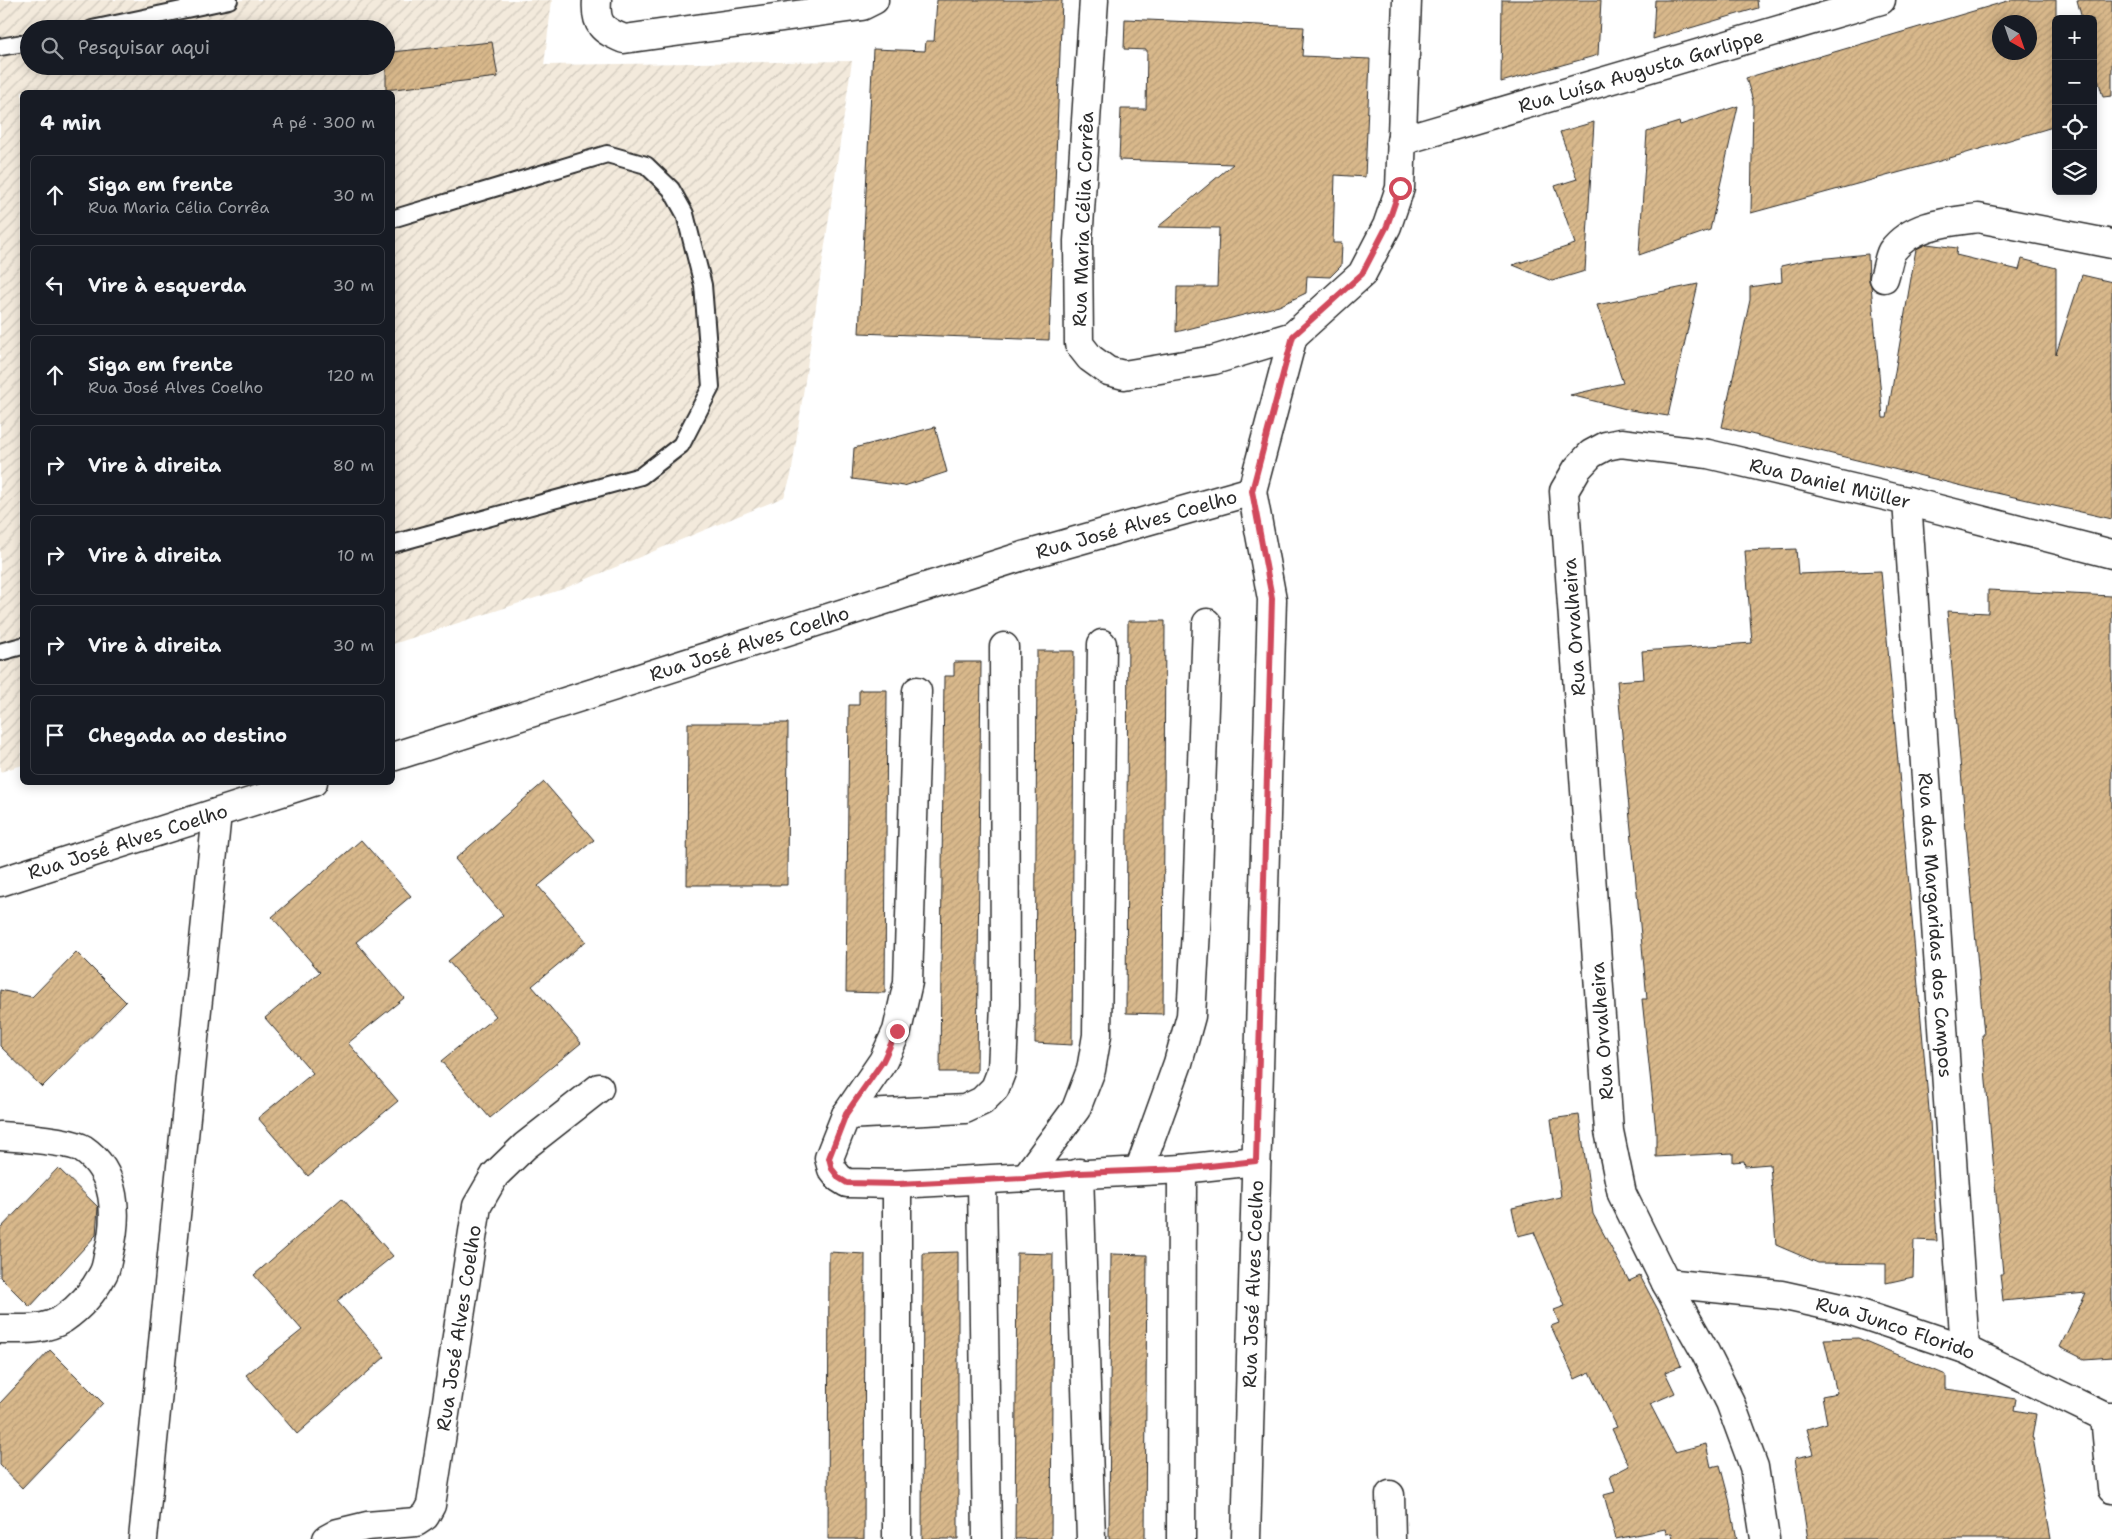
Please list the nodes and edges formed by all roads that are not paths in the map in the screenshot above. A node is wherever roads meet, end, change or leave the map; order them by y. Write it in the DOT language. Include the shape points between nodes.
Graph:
graph roads {
  1 [pos="229,0"];
  2 [pos="596,0"];
  3 [pos="874,0"];
  4 [pos="1094,0"];
  5 [pos="1407,0"];
  6 [pos="1880,0"];
  7 [pos="135,20"];
  8 [pos="20,44"];
  9 [pos="0,47"];
  10 [pos="1401,141"];
  11 [pos="395,218"];
  12 [pos="2112,244"];
  13 [pos="1884,278"];
  14 [pos="1293,336"];
  15 [pos="1252,491"];
  16 [pos="1564,491"];
  17 [pos="1907,501"];
  18 [pos="395,543"];
  19 [pos="2112,554"];
  20 [pos="1207,623"];
  21 [pos="1102,644"];
  22 [pos="20,647"];
  23 [pos="1004,647"];
  24 [pos="0,652"];
  25 [pos="917,691"];
  26 [pos="395,756"];
  27 [pos="304,785"];
  28 [pos="217,813"];
  29 [pos="0,882"];
  30 [pos="599,1088"];
  31 [pos="846,1114"];
  32 [pos="0,1136"];
  33 [pos="1256,1161"];
  34 [pos="1182,1169"];
  35 [pos="1139,1171"];
  36 [pos="1079,1173"];
  37 [pos="1025,1178"];
  38 [pos="982,1180"];
  39 [pos="898,1184"];
  40 [pos="1666,1283"];
  41 [pos="0,1329"];
  42 [pos="1965,1349"];
  43 [pos="2108,1417"];
  44 [pos="2112,1489"];
  45 [pos="1390,1495"];
  46 [pos="143,1539"];
  47 [pos="327,1539"];
  48 [pos="897,1539"];
  49 [pos="987,1539"];
  50 [pos="1091,1539"];
  51 [pos="1180,1539"];
  52 [pos="1246,1539"];
  53 [pos="1391,1539"];
  54 [pos="1765,1539"];
  1 -- 7 [label="lane"];
  2 -- 3 [label="street" via="596,16 606,32 624,39 862,6"];
  4 -- 14 [label="street, Rua Maria Célia Corrêa" via="1078,241 1079,344 1090,358 1108,371 1124,375 1214,360"];
  5 -- 10 [label="street, Rua Maria Célia Corrêa"];
  6 -- 10 [label="street, Rua Luísa Augusta Garlippe"];
  8 -- 9 [label="lane"];
  10 -- 14 [label="street, Rua Maria Célia Corrêa" via="1400,188 1387,226 1362,274"];
  11 -- 18 [label="lane" via="607,154 646,165 671,188 685,214 703,285 711,387 681,445 641,476"];
  12 -- 13 [label="street" via="1978,218 1957,220 1928,226 1912,234 1891,252"];
  14 -- 15 [label="street"];
  15 -- 26 [label="street, Rua José Alves Coelho" via="1023,556"];
  15 -- 33 [label="street, Rua José Alves Coelho" via="1272,598"];
  16 -- 17 [label="street, Rua Daniel Müller" via="1591,454 1621,443 1708,454"];
  16 -- 40 [label="street, Rua Orvalheira" via="1609,1131 1622,1194"];
  17 -- 19 [label="street, Rua Daniel Müller"];
  17 -- 42 [label="street, Rua das Margaridas dos Campos"];
  20 -- 35 [label="street" via="1191,1016 1167,1096"];
  21 -- 37 [label="street" via="1097,1035 1091,1070 1076,1109"];
  22 -- 24 [label="lane"];
  23 -- 31 [label="street" via="1005,1004 1002,1070 995,1088 982,1102 965,1109"];
  25 -- 31 [label="street" via="908,982 897,1031 883,1061"];
  27 -- 28 [label="street, Rua José Alves Coelho"];
  28 -- 29 [label="street, Rua José Alves Coelho"];
  28 -- 46 [label="street"];
  30 -- 47 [label="street, Rua José Alves Coelho" via="525,1146 495,1175 477,1206 432,1504 425,1516 416,1522 366,1526"];
  31 -- 39 [label="street" via="829,1158 832,1169 847,1183"];
  32 -- 41 [label="street" via="80,1147 99,1162 112,1191 115,1218 104,1273 84,1301 62,1319 41,1328"];
  33 -- 34 [label="street"];
  33 -- 52 [label="street, Rua José Alves Coelho"];
  34 -- 35 [label="street"];
  34 -- 51 [label="street"];
  35 -- 36 [label="street"];
  36 -- 37 [label="street"];
  36 -- 50 [label="street"];
  37 -- 38 [label="street"];
  38 -- 39 [label="street"];
  38 -- 49 [label="street"];
  39 -- 48 [label="street"];
  40 -- 42 [label="street, Rua Junco Florido" via="1781,1295 1849,1310"];
  40 -- 54 [label="street, Rua Orvalheira" via="1730,1402 1754,1467"];
  42 -- 43 [label="street, Rua Junco Florido"];
  43 -- 44 [label="street"];
  45 -- 53 [label="street"];
}
